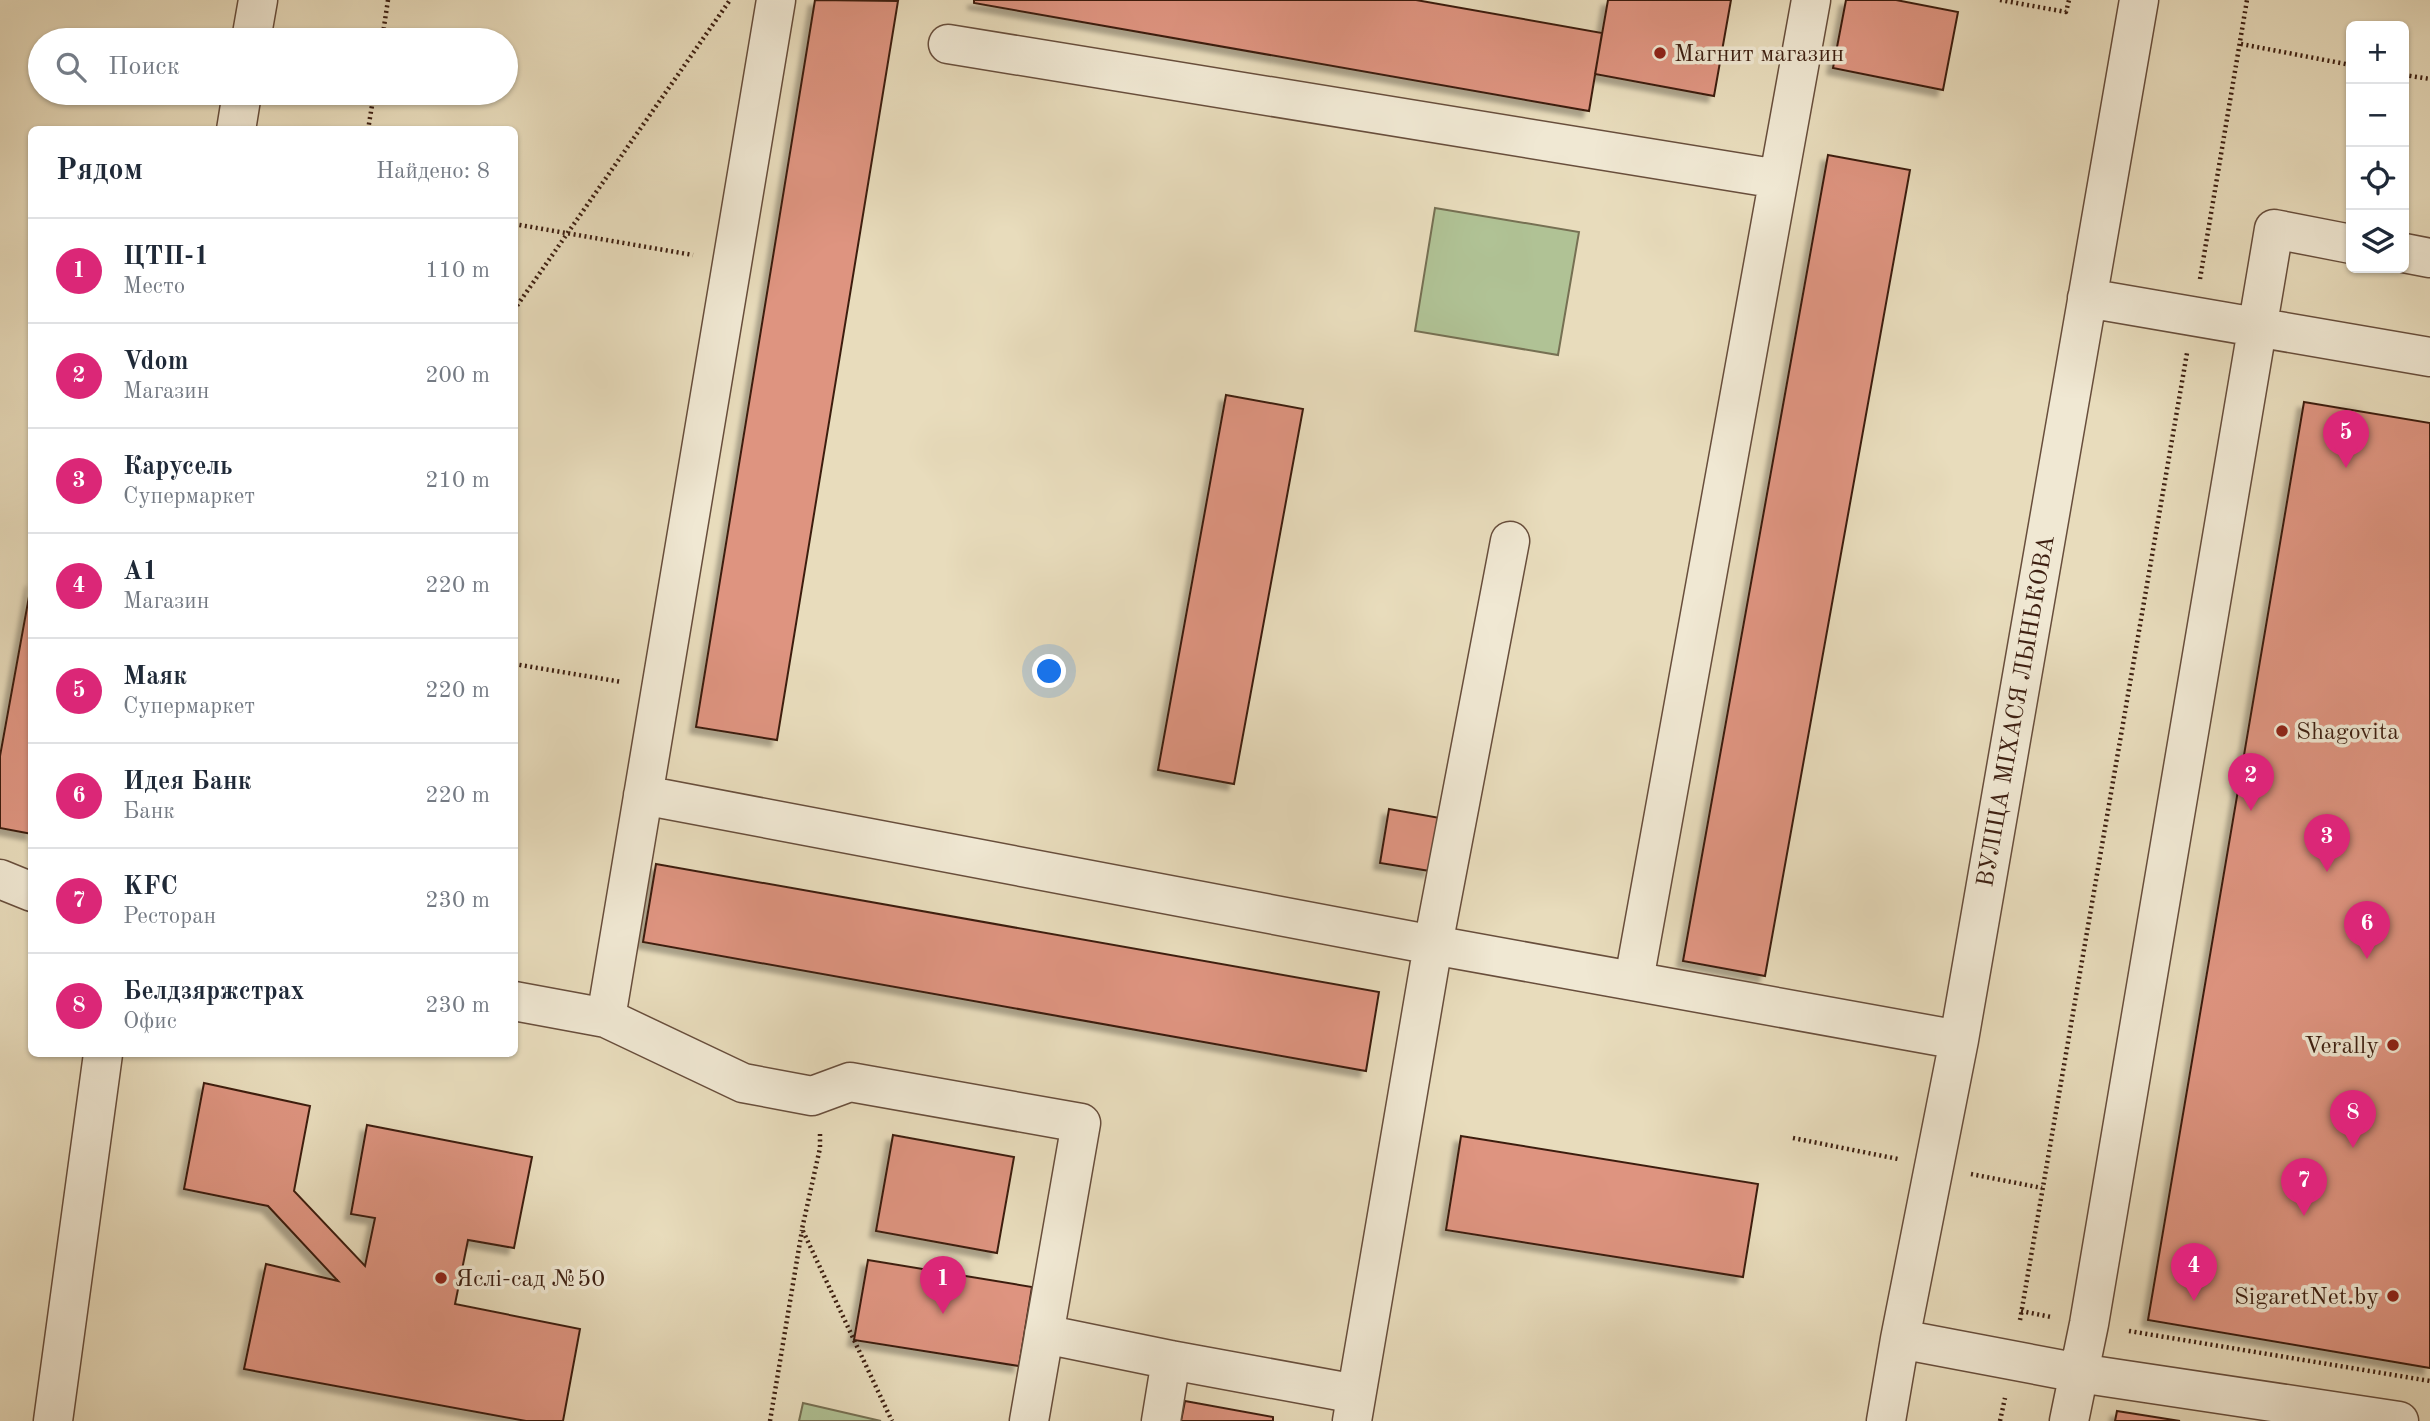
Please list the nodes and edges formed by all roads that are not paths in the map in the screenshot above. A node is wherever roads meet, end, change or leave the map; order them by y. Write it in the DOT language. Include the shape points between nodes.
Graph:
graph roads {
  1 [pos="258,0"];
  2 [pos="774,0"];
  3 [pos="1811,0"];
  4 [pos="2139,0"];
  5 [pos="253,28"];
  6 [pos="948,44"];
  7 [pos="240,105"];
  8 [pos="237,126"];
  9 [pos="1778,179"];
  10 [pos="2346,242"];
  11 [pos="2409,254"];
  12 [pos="2430,258"];
  13 [pos="2087,299"];
  14 [pos="2258,328"];
  15 [pos="2430,357"];
  16 [pos="1510,541"];
  17 [pos="643,794"];
  18 [pos="0,879"];
  19 [pos="28,890"];
  20 [pos="1433,945"];
  21 [pos="1634,980"];
  22 [pos="518,1002"];
  23 [pos="606,1018"];
  24 [pos="1959,1040"];
  25 [pos="103,1057"];
  26 [pos="1044,1334"];
  27 [pos="1900,1339"];
  28 [pos="1171,1360"];
  29 [pos="2078,1373"];
  30 [pos="1354,1408"];
  31 [pos="53,1421"];
  32 [pos="1029,1421"];
  33 [pos="1161,1421"];
  34 [pos="1886,1421"];
  35 [pos="2069,1421"];
  36 [pos="2399,1421"];
  1 -- 5 [label="street"];
  2 -- 17 [label="street"];
  3 -- 9 [label="street"];
  4 -- 13 [label="street, ВУЛІЦА МІХАСЯ ЛЫНЬКОВА"];
  6 -- 9 [label="street"];
  7 -- 8 [label="street"];
  9 -- 21 [label="street"];
  10 -- 14 [label="street" via="2274,229"];
  11 -- 12 [label="street"];
  13 -- 14 [label="street"];
  13 -- 24 [label="street, ВУЛІЦА МІХАСЯ ЛЫНЬКОВА"];
  14 -- 15 [label="street"];
  14 -- 29 [label="street"];
  16 -- 20 [label="street"];
  17 -- 20 [label="street"];
  17 -- 23 [label="street"];
  18 -- 19 [label="street"];
  20 -- 21 [label="street"];
  20 -- 30 [label="street"];
  21 -- 24 [label="street"];
  22 -- 23 [label="street"];
  23 -- 26 [label="street" via="744,1083 812,1096 850,1082 1081,1123"];
  24 -- 27 [label="street, ВУЛІЦА МІХАСЯ ЛЫНЬКОВА"];
  25 -- 31 [label="street"];
  26 -- 28 [label="street"];
  26 -- 32 [label="street"];
  27 -- 29 [label="street"];
  27 -- 34 [label="street, ВУЛІЦА МІХАСЯ ЛЫНЬКОВА"];
  28 -- 30 [label="street"];
  28 -- 33 [label="street"];
  29 -- 35 [label="street"];
  29 -- 36 [label="street"];
}
